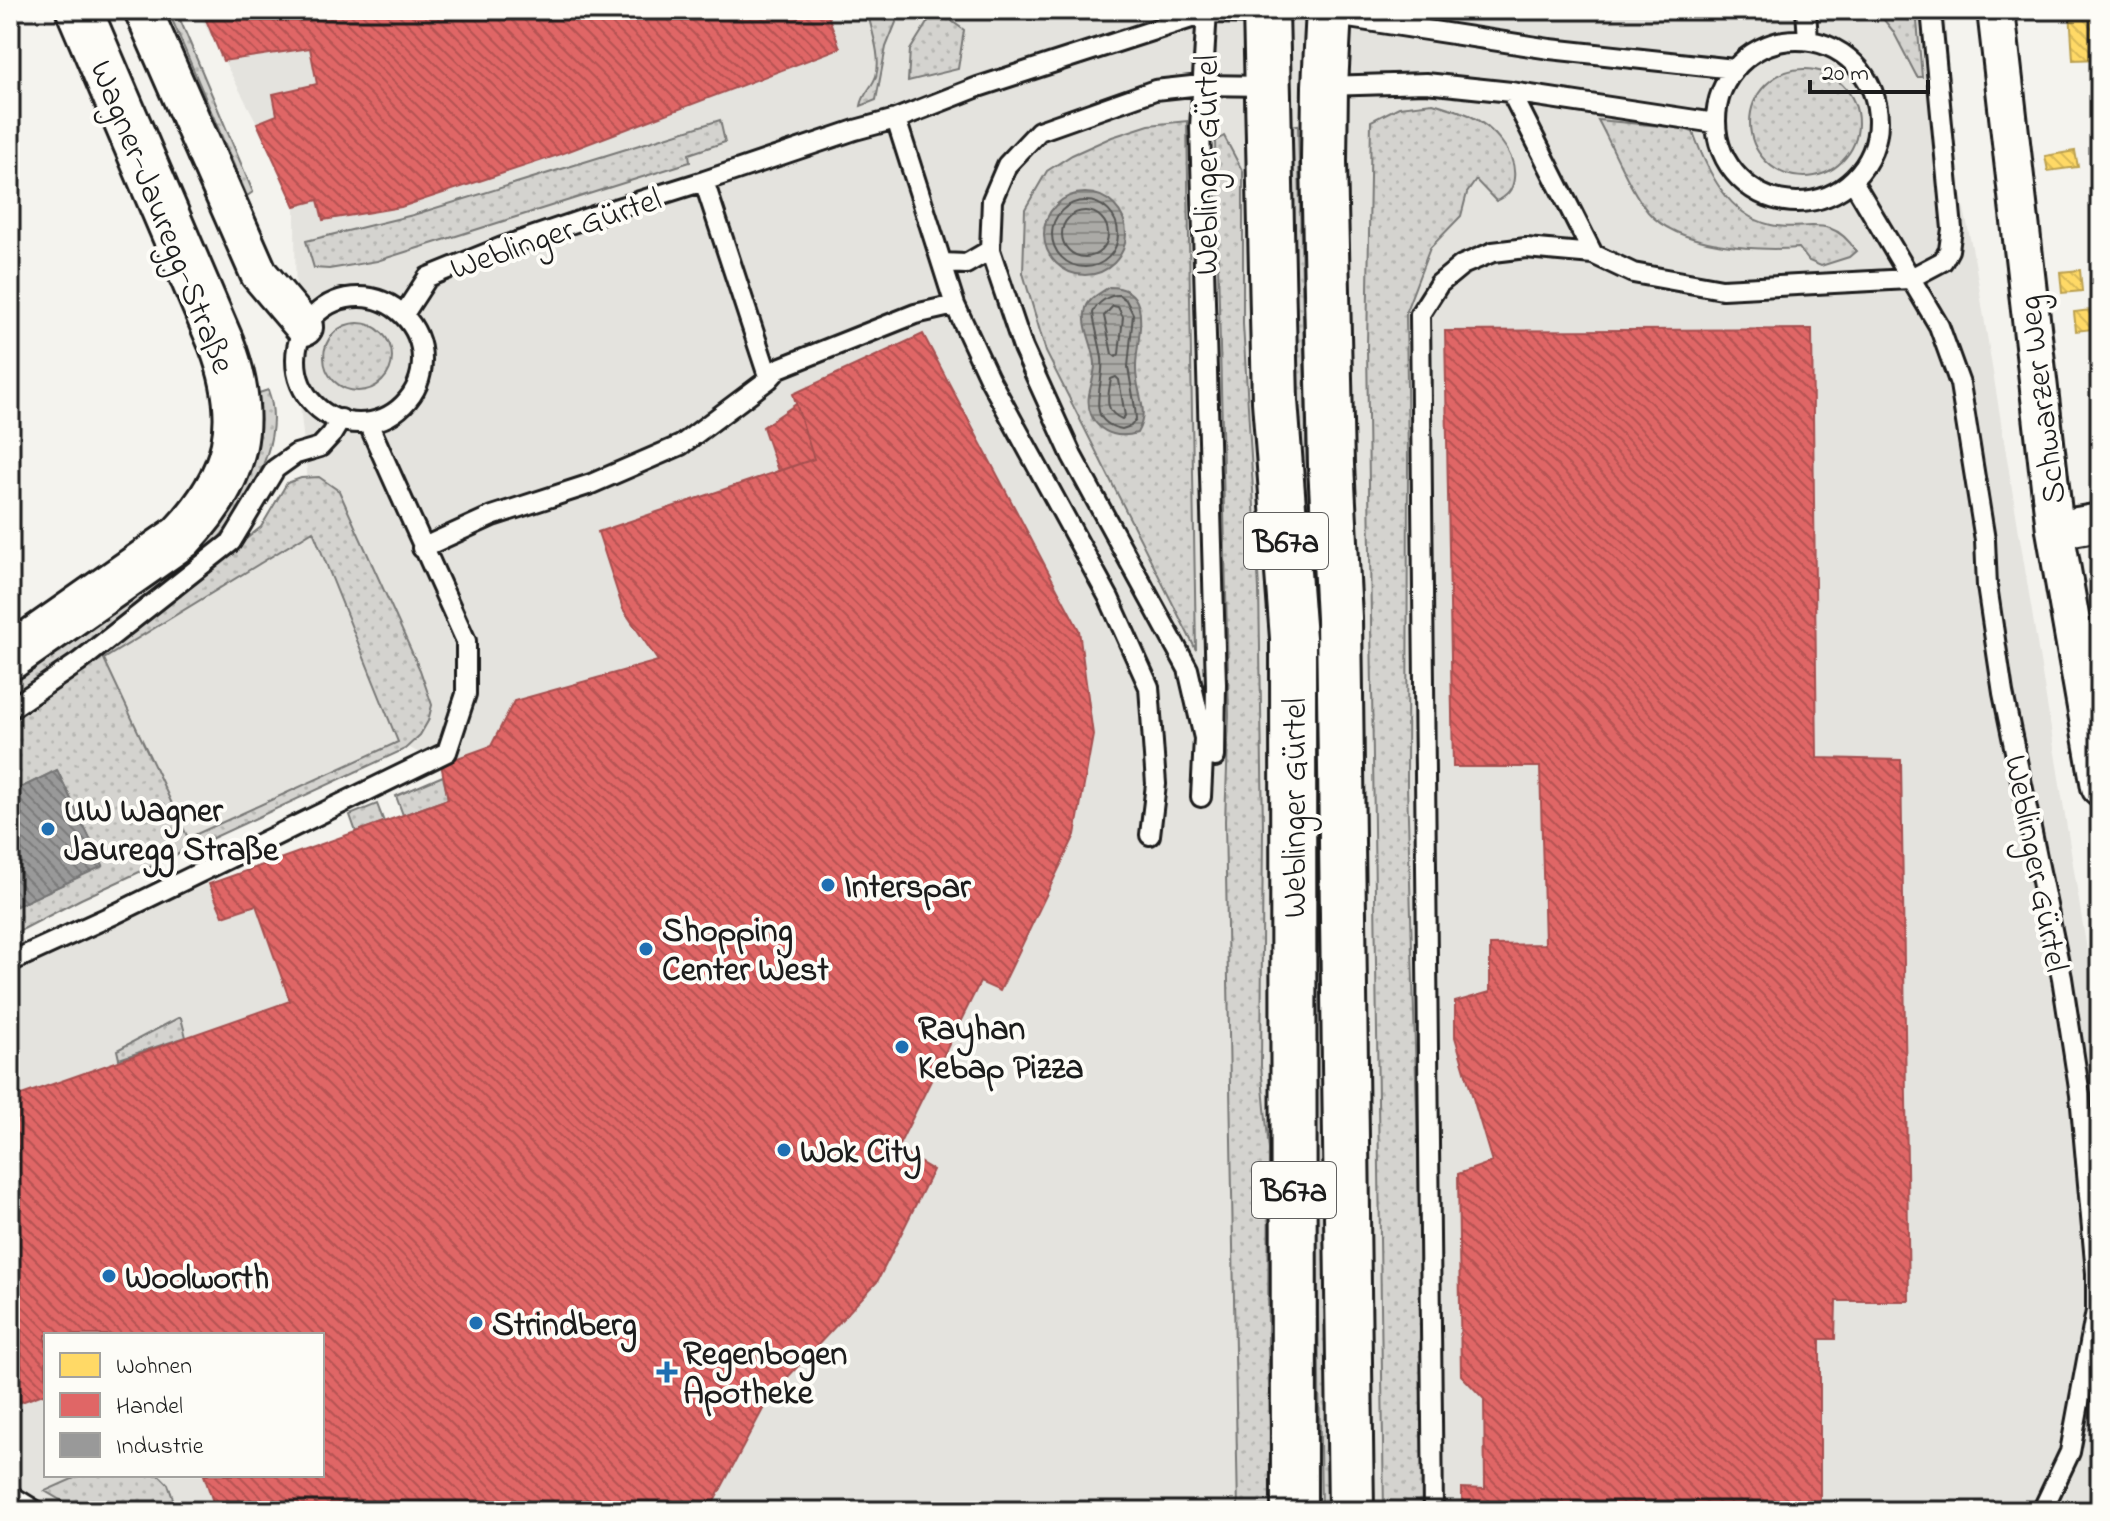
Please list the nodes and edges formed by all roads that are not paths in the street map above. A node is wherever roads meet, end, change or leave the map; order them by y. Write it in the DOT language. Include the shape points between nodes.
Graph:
graph roads {
  1 [pos="79,10"];
  2 [pos="143,10"];
  3 [pos="1806,10"];
  4 [pos="1931,10"];
  5 [pos="1996,10"];
  6 [pos="1207,12"];
  7 [pos="1266,12"];
  8 [pos="1329,13"];
  9 [pos="1808,40"];
  10 [pos="1734,69"];
  11 [pos="1201,85"];
  12 [pos="1268,86"];
  13 [pos="1325,86"];
  14 [pos="1511,92"];
  15 [pos="896,119"];
  16 [pos="1715,123"];
  17 [pos="704,181"];
  18 [pos="1853,181"];
  19 [pos="990,250"];
  20 [pos="1593,254"];
  21 [pos="942,263"];
  22 [pos="1909,279"];
  23 [pos="955,305"];
  24 [pos="404,314"];
  25 [pos="304,327"];
  26 [pos="769,379"];
  27 [pos="341,419"];
  28 [pos="368,423"];
  29 [pos="2100,522"];
  30 [pos="2055,530"];
  31 [pos="422,548"];
  32 [pos="10,657"];
  33 [pos="10,709"];
  34 [pos="2100,787"];
  35 [pos="1150,835"];
  36 [pos="10,962"];
  37 [pos="10,1495"];
  38 [pos="36,1511"];
  39 [pos="1294,1511"];
  40 [pos="1351,1511"];
  41 [pos="1433,1511"];
  42 [pos="2042,1511"];
  1 -- 32 [label="main road, Wagner-Jauregg-Straße" via="227,359 236,424 228,470 203,514 181,537"];
  2 -- 25 [label="street" via="259,274"];
  3 -- 9 [label="lane"];
  4 -- 22 [label="lane" via="1952,229 1943,261"];
  5 -- 30 [label="street, Schwarzer Weg"];
  6 -- 7 [label="lane"];
  6 -- 11 [label="lane, Weblinger Gürtel"];
  6 -- 15 [label="lane, Weblinger Gürtel"];
  7 -- 8 [label="main road"];
  7 -- 12 [label="main road, Weblinger Gürtel / B67a"];
  8 -- 10 [label="lane" via="1536,47"];
  8 -- 13 [label="main road, Weblinger Gürtel / B67a"];
  9 -- 10 [label="lane" via="1781,41 1755,51"];
  9 -- 18 [label="lane" via="1855,63 1870,84 1878,109 1869,160"];
  10 -- 16 [label="lane" via="1723,85"];
  11 -- 12 [label="lane"];
  11 -- 19 [label="lane" via="1155,90 1039,131 1007,165 992,200"];
  11 -- 19 [label="lane, Weblinger Gürtel" via="1216,684 1215,765 1201,797 1204,738 1188,669 1072,456 1023,348"];
  12 -- 13 [label="main road"];
  12 -- 39 [label="main road, Weblinger Gürtel / B67a" via="1275,401 1293,638"];
  13 -- 14 [label="lane" via="1426,83"];
  13 -- 40 [label="main road, Weblinger Gürtel / B67a" via="1339,618"];
  14 -- 16 [label="lane"];
  14 -- 20 [label="lane"];
  15 -- 17 [label="lane, Weblinger Gürtel"];
  15 -- 21 [label="lane"];
  16 -- 18 [label="lane" via="1720,149 1733,173 1753,190 1804,203 1830,196"];
  17 -- 24 [label="lane, Weblinger Gürtel" via="502,247 428,277"];
  17 -- 26 [label="lane"];
  18 -- 22 [label="lane, Weblinger Gürtel"];
  19 -- 21 [label="lane" via="966,264"];
  20 -- 22 [label="lane" via="1633,273 1722,289"];
  20 -- 41 [label="lane" via="1526,248 1493,252 1462,265 1439,284 1420,314"];
  21 -- 23 [label="lane"];
  22 -- 42 [label="lane, Weblinger Gürtel" via="1939,326 1960,384 2003,693 2062,978 2080,1095 2096,1311 2070,1452"];
  23 -- 26 [label="lane" via="915,314 779,368"];
  23 -- 35 [label="lane" via="1109,598 1149,687 1156,784"];
  24 -- 25 [label="lane" via="380,299 351,296 324,306"];
  24 -- 28 [label="lane" via="419,337 423,366 414,393 395,413"];
  25 -- 27 [label="lane" via="297,347 300,385 324,413"];
  26 -- 31 [label="lane" via="681,445"];
  27 -- 28 [label="lane"];
  27 -- 33 [label="lane" via="320,447 296,454 275,469 231,542 79,662"];
  28 -- 31 [label="lane"];
  29 -- 30 [label="street"];
  30 -- 34 [label="street, Schwarzer Weg"];
  31 -- 36 [label="lane" via="466,641 466,694 447,752"];
  37 -- 38 [label="lane"];
}
